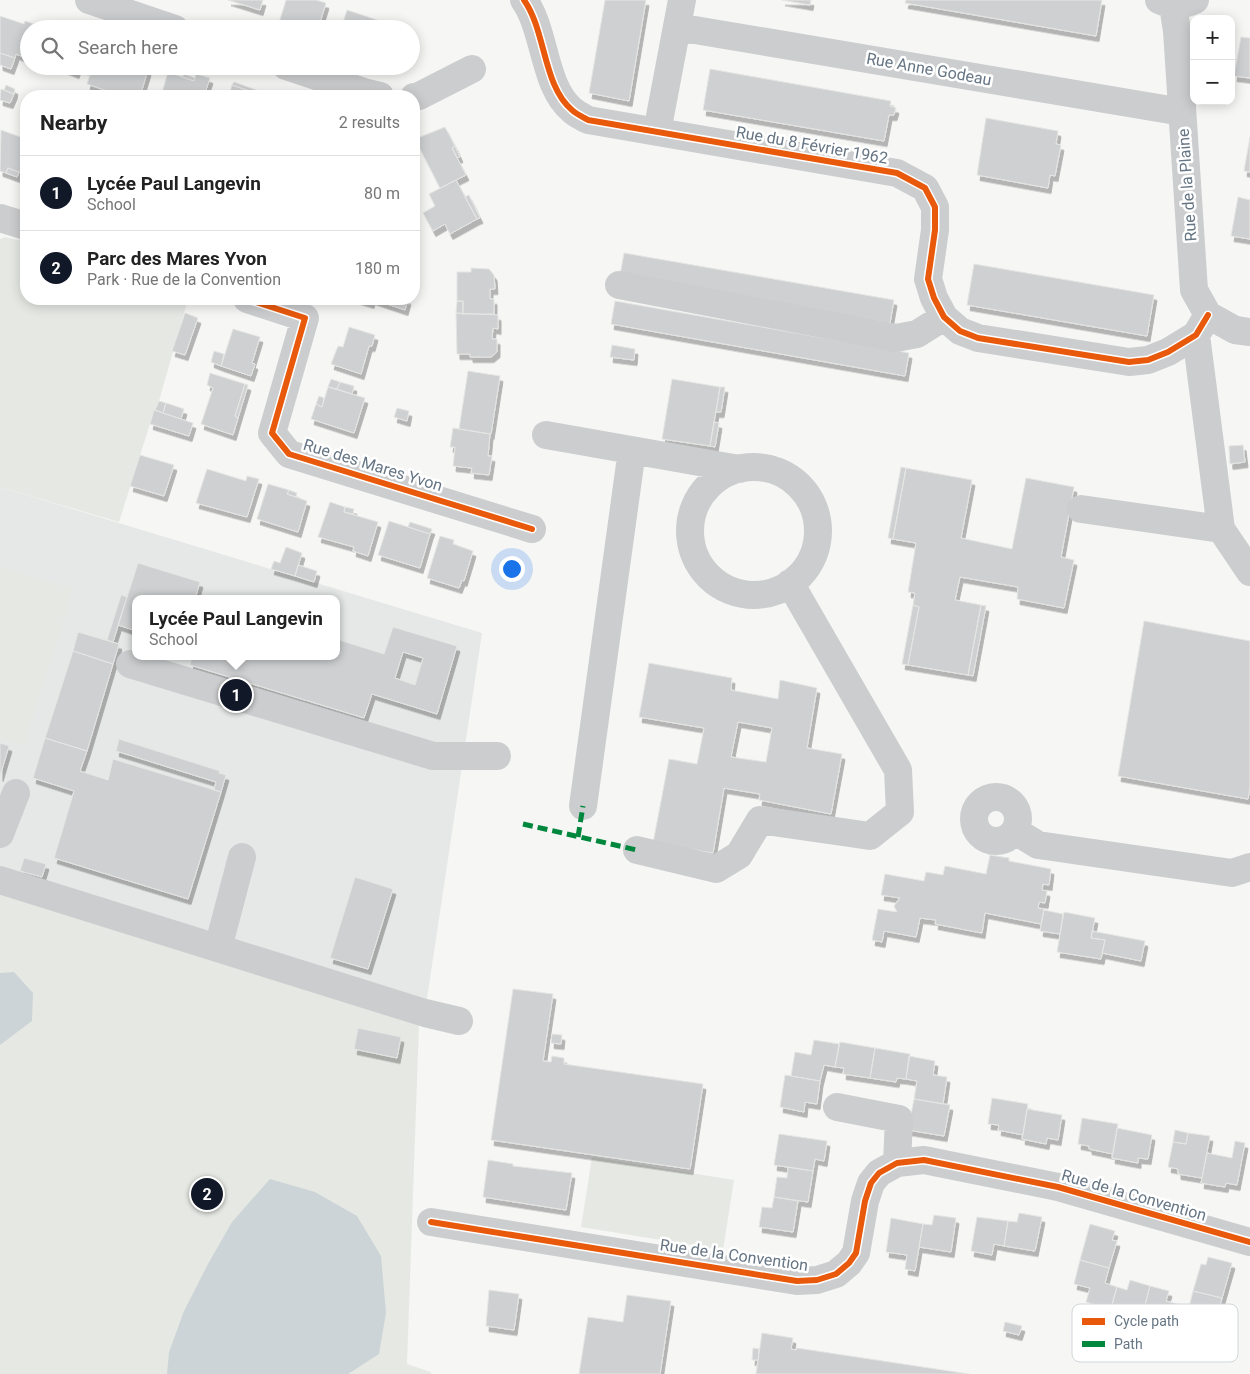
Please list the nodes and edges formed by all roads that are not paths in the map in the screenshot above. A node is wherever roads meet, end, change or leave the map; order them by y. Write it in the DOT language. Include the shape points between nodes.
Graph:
graph roads {
  1 [pos="89,0"];
  2 [pos="524,0"];
  3 [pos="682,0"];
  4 [pos="1175,2"];
  5 [pos="148,20"];
  6 [pos="676,27"];
  7 [pos="472,69"];
  8 [pos="312,75"];
  9 [pos="355,90"];
  10 [pos="420,95"];
  11 [pos="1182,112"];
  12 [pos="657,132"];
  13 [pos="0,218"];
  14 [pos="20,224"];
  15 [pos="620,285"];
  16 [pos="265,305"];
  17 [pos="944,317"];
  18 [pos="1202,325"];
  19 [pos="1250,332"];
  20 [pos="546,435"];
  21 [pos="632,450"];
  22 [pos="739,469"];
  23 [pos="1081,509"];
  24 [pos="532,529"];
  25 [pos="1221,529"];
  26 [pos="1250,572"];
  27 [pos="790,583"];
  28 [pos="130,664"];
  29 [pos="496,756"];
  30 [pos="16,793"];
  31 [pos="583,806"];
  32 [pos="1015,832"];
  33 [pos="0,834"];
  34 [pos="637,850"];
  35 [pos="242,857"];
  36 [pos="1250,867"];
  37 [pos="0,880"];
  38 [pos="218,948"];
  39 [pos="459,1021"];
  40 [pos="837,1107"];
  41 [pos="897,1163"];
  42 [pos="431,1222"];
  43 [pos="1250,1242"];
  1 -- 5 [label="street"];
  2 -- 12 [label="street, Rue du 8 Février 1962" via="536,24 555,87 570,109 588,120"];
  3 -- 6 [label="street"];
  4 -- 11 [label="street, Rue de la Plaine"];
  6 -- 11 [label="street, Rue Anne Godeau"];
  6 -- 12 [label="street"];
  7 -- 10 [label="street"];
  8 -- 9 [label="street"];
  11 -- 18 [label="street, Rue de la Plaine" via="1194,290"];
  12 -- 17 [label="street, Rue du 8 Février 1962" via="897,173 925,188 934,207 935,230 928,279"];
  13 -- 14 [label="street"];
  15 -- 17 [label="street" via="896,338 917,334"];
  16 -- 24 [label="street, Rue des Mares Yvon" via="305,318 272,433 289,454"];
  17 -- 18 [label="street, Rue du 8 Février 1962" via="960,331 978,338 1129,362 1148,360 1168,352"];
  18 -- 19 [label="street, Rue de la Plaine"];
  18 -- 25 [label="street"];
  20 -- 21 [label="street"];
  21 -- 22 [label="street"];
  21 -- 31 [label="street"];
  22 -- 27 [label="street" via="768,468 782,474 805,492 812,505 817,519 816,548 802,574"];
  22 -- 27 [label="street" via="718,478 695,506 690,536 699,564 708,576 733,591 763,594 777,591"];
  23 -- 25 [label="street"];
  25 -- 26 [label="street"];
  27 -- 34 [label="street" via="898,770 900,812 870,836 760,820 739,855 716,869"];
  28 -- 29 [label="street" via="432,756"];
  30 -- 33 [label="street"];
  32 -- 36 [label="street" via="1038,846 1232,873"];
  35 -- 38 [label="street"];
  37 -- 38 [label="street"];
  38 -- 39 [label="street"];
  40 -- 41 [label="street" via="899,1119"];
  41 -- 42 [label="street, Rue de la Convention" via="879,1173 872,1183 865,1201 856,1253 836,1274 817,1280 797,1281"];
  41 -- 43 [label="street, Rue de la Convention" via="924,1160 1058,1188"];
}
